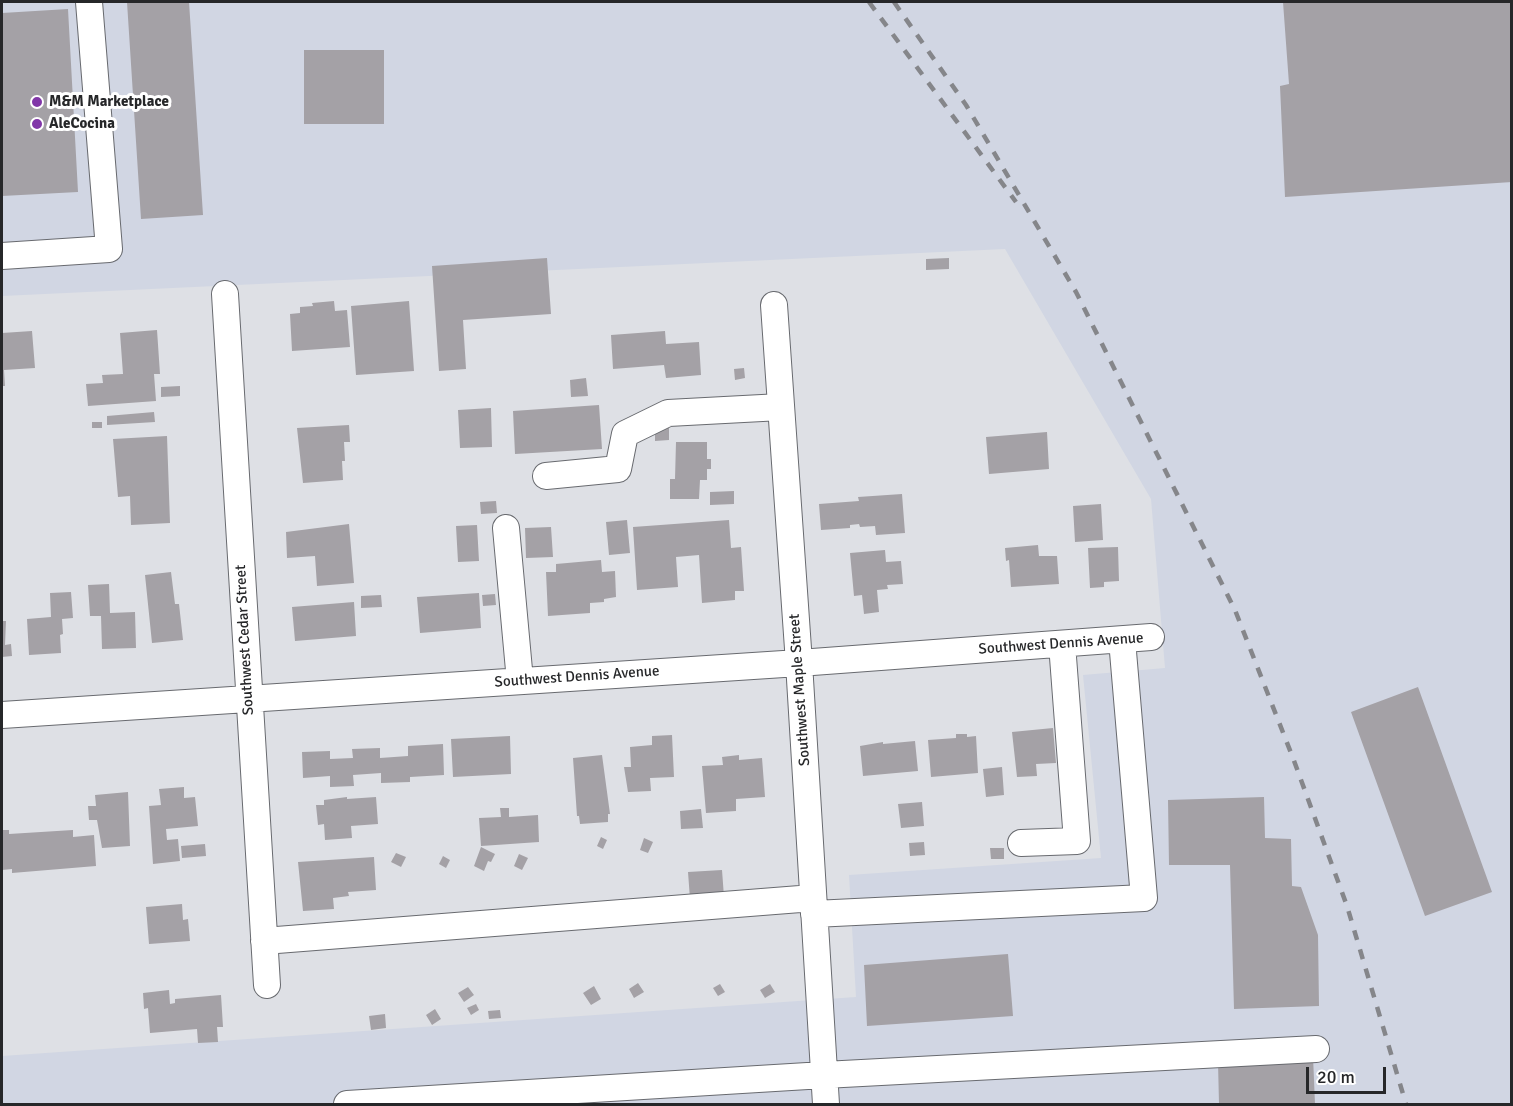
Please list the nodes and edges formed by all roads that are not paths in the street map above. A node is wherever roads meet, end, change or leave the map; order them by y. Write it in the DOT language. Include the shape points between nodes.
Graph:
graph roads {
  1 [pos="89,2"];
  2 [pos="2,256"];
  3 [pos="225,294"];
  4 [pos="774,305"];
  5 [pos="781,407"];
  6 [pos="546,476"];
  7 [pos="506,528"];
  8 [pos="1151,637"];
  9 [pos="1122,640"];
  10 [pos="1062,644"];
  11 [pos="799,663"];
  12 [pos="520,681"];
  13 [pos="248,698"];
  14 [pos="2,716"];
  15 [pos="1021,843"];
  16 [pos="814,906"];
  17 [pos="264,941"];
  18 [pos="267,985"];
  19 [pos="1316,1049"];
  20 [pos="824,1075"];
  21 [pos="347,1104"];
  22 [pos="826,1104"];
  1 -- 2 [label="street" via="109,249"];
  3 -- 13 [label="street, Southwest Cedar Street"];
  4 -- 5 [label="street, Southwest Maple Street"];
  5 -- 6 [label="street" via="668,413 625,434 618,469"];
  5 -- 11 [label="street, Southwest Maple Street"];
  7 -- 12 [label="street"];
  8 -- 9 [label="street, Southwest Dennis Avenue"];
  9 -- 10 [label="street, Southwest Dennis Avenue"];
  9 -- 16 [label="street" via="1144,898"];
  10 -- 11 [label="street, Southwest Dennis Avenue"];
  10 -- 15 [label="street" via="1077,842"];
  11 -- 12 [label="street, Southwest Dennis Avenue"];
  11 -- 16 [label="street, Southwest Maple Street"];
  12 -- 13 [label="street, Southwest Dennis Avenue"];
  13 -- 14 [label="street, Southwest Dennis Avenue"];
  13 -- 17 [label="street, Southwest Cedar Street"];
  16 -- 17 [label="street"];
  16 -- 20 [label="street, Southwest Maple Street"];
  17 -- 18 [label="street, Southwest Cedar Street"];
  19 -- 20 [label="street"];
  20 -- 21 [label="street"];
  20 -- 22 [label="street, Southwest Maple Street"];
}
